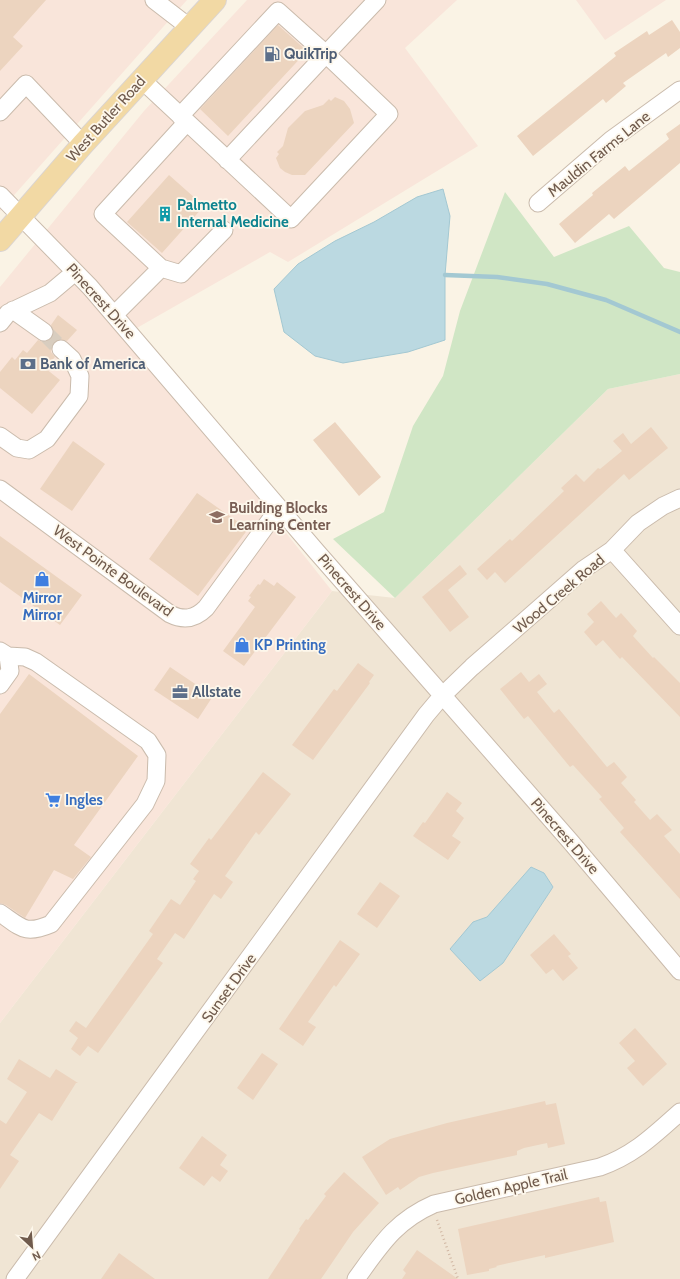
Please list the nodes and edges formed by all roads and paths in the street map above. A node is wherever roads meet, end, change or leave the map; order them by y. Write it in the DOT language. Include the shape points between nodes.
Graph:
graph roads {
  1 [pos="154,0"];
  2 [pos="215,0"];
  3 [pos="377,0"];
  4 [pos="189,28"];
  5 [pos="326,54"];
  6 [pos="142,80"];
  7 [pos="680,90"];
  8 [pos="0,112"];
  9 [pos="183,119"];
  10 [pos="83,144"];
  11 [pos="227,160"];
  12 [pos="0,195"];
  13 [pos="538,204"];
  14 [pos="21,216"];
  15 [pos="224,230"];
  16 [pos="0,240"];
  17 [pos="161,268"];
  18 [pos="75,272"];
  19 [pos="13,310"];
  20 [pos="114,315"];
  21 [pos="0,323"];
  22 [pos="44,332"];
  23 [pos="61,349"];
  24 [pos="0,436"];
  25 [pos="0,489"];
  26 [pos="680,498"];
  27 [pos="279,508"];
  28 [pos="612,550"];
  29 [pos="680,626"];
  30 [pos="4,653"];
  31 [pos="0,685"];
  32 [pos="442,696"];
  33 [pos="0,913"];
  34 [pos="680,970"];
  35 [pos="680,1112"];
  36 [pos="436,1216"];
  37 [pos="15,1279"];
  38 [pos="356,1279"];
  39 [pos="458,1279"];
  1 -- 4 [label="street"];
  2 -- 4 [label="main road, West Butler Road"];
  3 -- 5 [label="street"];
  4 -- 6 [label="main road, West Butler Road"];
  5 -- 9 [label="street" via="278,10"];
  5 -- 11 [label="street"];
  5 -- 11 [label="street" via="389,114 291,219"];
  6 -- 9 [label="street"];
  6 -- 10 [label="main road, West Butler Road"];
  7 -- 13 [label="street, Mauldin Farms Lane" via="610,140"];
  8 -- 10 [label="street" via="26,84"];
  9 -- 11 [label="street"];
  9 -- 17 [label="street" via="102,214"];
  10 -- 14 [label="main road, West Butler Road"];
  12 -- 14 [label="street, Pinecrest Drive"];
  14 -- 16 [label="main road, West Butler Road"];
  14 -- 18 [label="street, Pinecrest Drive"];
  15 -- 17 [label="street" via="181,274"];
  17 -- 20 [label="street"];
  18 -- 19 [label="street" via="50,293"];
  18 -- 20 [label="street, Pinecrest Drive"];
  19 -- 21 [label="street"];
  19 -- 22 [label="street"];
  20 -- 27 [label="street, Pinecrest Drive"];
  23 -- 24 [label="street" via="72,359 80,376 79,396 47,439 29,450 17,448"];
  25 -- 27 [label="street, West Pointe Boulevard" via="170,614 185,619 206,608"];
  26 -- 28 [label="street, Wood Creek Road" via="638,523"];
  27 -- 32 [label="street, Pinecrest Drive"];
  28 -- 29 [label="street"];
  28 -- 32 [label="street, Wood Creek Road" via="584,569"];
  30 -- 31 [label="street" via="10,671"];
  30 -- 33 [label="street" via="36,662 148,741 157,755 156,781 145,804 51,924 36,931 21,928"];
  32 -- 34 [label="street, Pinecrest Drive"];
  32 -- 37 [label="street, Sunset Drive"];
  35 -- 38 [label="street, Golden Apple Trail" via="644,1143 615,1162 434,1204 421,1210 390,1233"];
  36 -- 39 [label="path"];
}
